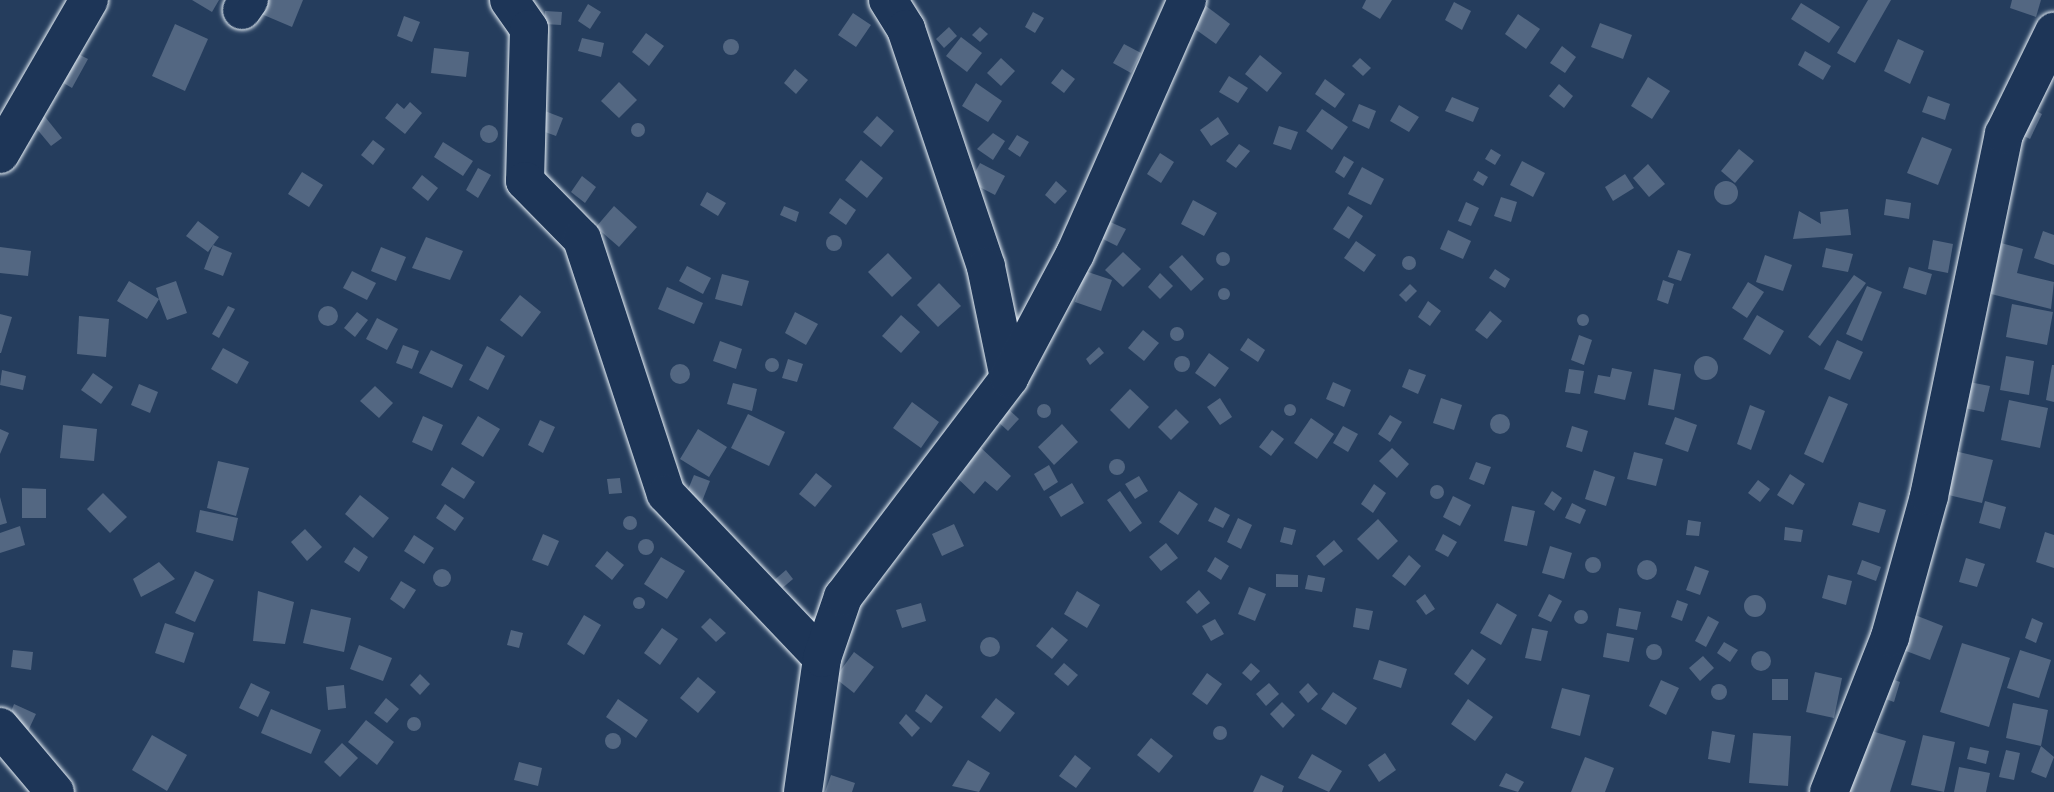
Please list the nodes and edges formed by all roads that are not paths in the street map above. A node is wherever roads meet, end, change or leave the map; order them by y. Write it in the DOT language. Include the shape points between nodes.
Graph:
graph roads {
  1 [pos="89,0"];
  2 [pos="509,0"];
  3 [pos="888,0"];
  4 [pos="1187,0"];
  5 [pos="2054,32"];
  6 [pos="0,154"];
  7 [pos="1009,378"];
  8 [pos="822,658"];
  9 [pos="0,727"];
  10 [pos="55,792"];
  11 [pos="803,792"];
  12 [pos="1829,792"];
  1 -- 6 [label="street"];
  2 -- 8 [label="street" via="529,29 525,181 582,239 661,484"];
  3 -- 7 [label="street" via="906,29 986,267"];
  4 -- 7 [label="street" via="1075,254"];
  5 -- 12 [label="street" via="2004,134 1929,496 1890,637"];
  7 -- 8 [label="street" via="860,568"];
  8 -- 11 [label="street"];
  9 -- 10 [label="street"];
}
